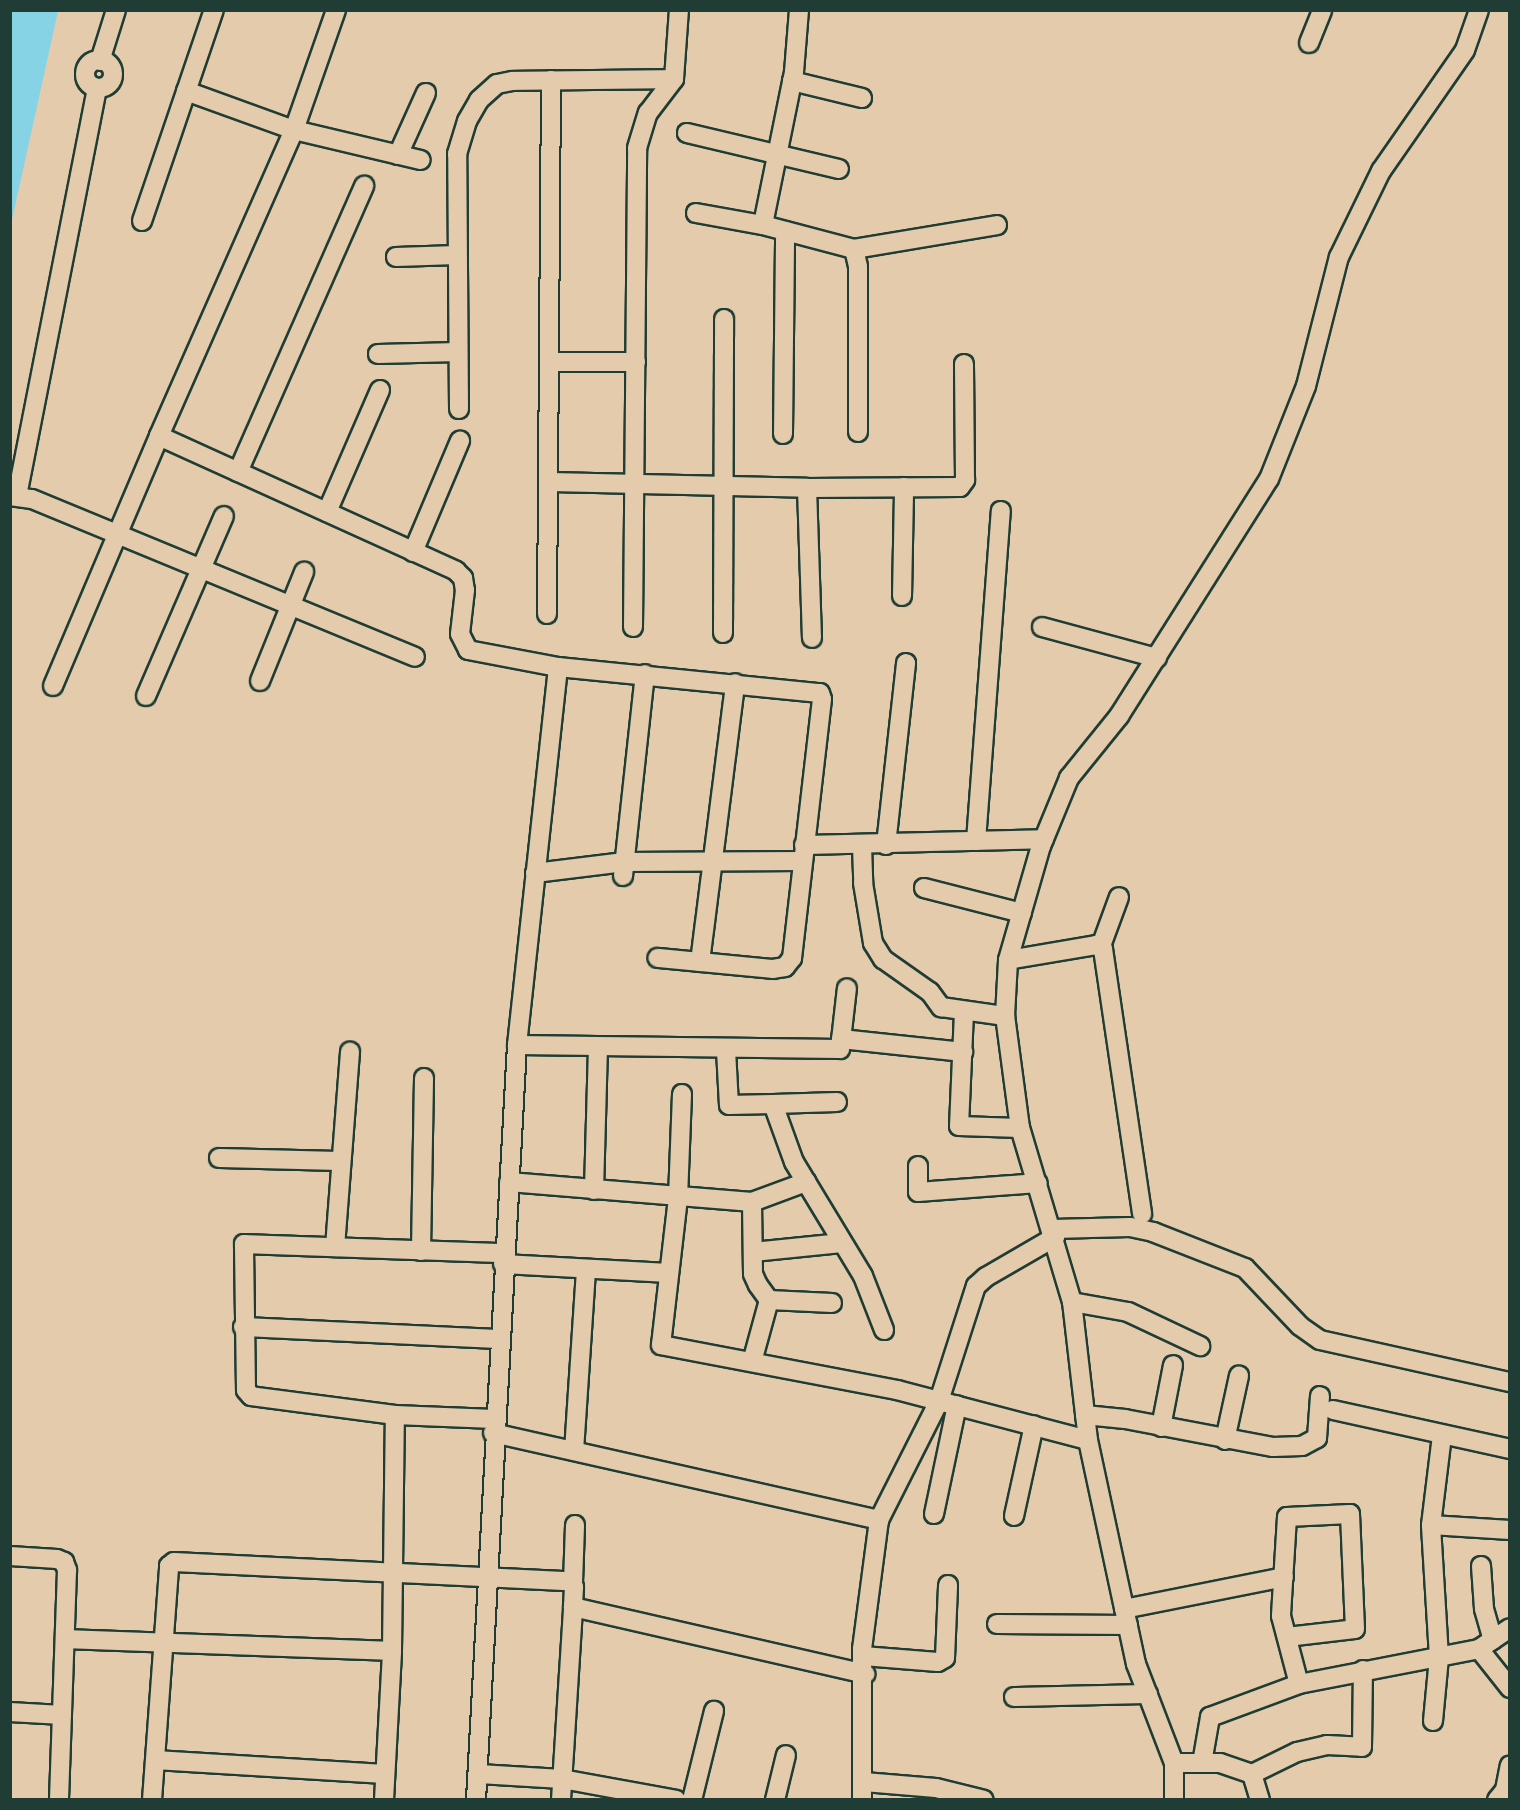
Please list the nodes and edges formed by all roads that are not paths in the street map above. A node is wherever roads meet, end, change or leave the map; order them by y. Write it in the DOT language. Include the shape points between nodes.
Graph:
graph roads {
  1 [pos="116,10"];
  2 [pos="214,10"];
  3 [pos="336,10"];
  4 [pos="679,10"];
  5 [pos="799,10"];
  6 [pos="1322,10"];
  7 [pos="1479,10"];
  8 [pos="1309,44"];
  9 [pos="674,79"];
  10 [pos="551,80"];
  11 [pos="792,81"];
  12 [pos="186,91"];
  13 [pos="426,93"];
  14 [pos="862,98"];
  15 [pos="294,130"];
  16 [pos="687,133"];
  17 [pos="398,155"];
  18 [pos="777,156"];
  19 [pos="422,160"];
  20 [pos="839,169"];
  21 [pos="364,186"];
  22 [pos="696,213"];
  23 [pos="142,221"];
  24 [pos="763,225"];
  25 [pos="997,225"];
  26 [pos="786,231"];
  27 [pos="854,249"];
  28 [pos="457,255"];
  29 [pos="396,257"];
  30 [pos="724,319"];
  31 [pos="458,352"];
  32 [pos="378,354"];
  33 [pos="550,362"];
  34 [pos="636,362"];
  35 [pos="964,364"];
  36 [pos="380,390"];
  37 [pos="459,409"];
  38 [pos="858,432"];
  39 [pos="783,434"];
  40 [pos="159,436"];
  41 [pos="460,441"];
  42 [pos="238,472"];
  43 [pos="550,482"];
  44 [pos="636,482"];
  45 [pos="721,484"];
  46 [pos="904,487"];
  47 [pos="807,488"];
  48 [pos="14,496"];
  49 [pos="1001,511"];
  50 [pos="327,512"];
  51 [pos="224,516"];
  52 [pos="115,533"];
  53 [pos="413,552"];
  54 [pos="202,569"];
  55 [pos="304,572"];
  56 [pos="902,596"];
  57 [pos="290,605"];
  58 [pos="547,614"];
  59 [pos="633,627"];
  60 [pos="1041,627"];
  61 [pos="723,633"];
  62 [pos="812,638"];
  63 [pos="415,657"];
  64 [pos="1157,658"];
  65 [pos="906,663"];
  66 [pos="558,667"];
  67 [pos="645,674"];
  68 [pos="260,681"];
  69 [pos="735,683"];
  70 [pos="53,686"];
  71 [pos="146,696"];
  72 [pos="1044,839"];
  73 [pos="976,841"];
  74 [pos="885,845"];
  75 [pos="862,846"];
  76 [pos="803,853"];
  77 [pos="713,861"];
  78 [pos="624,869"];
  79 [pos="535,873"];
  80 [pos="924,888"];
  81 [pos="1119,897"];
  82 [pos="1022,913"];
  83 [pos="1101,946"];
  84 [pos="658,958"];
  85 [pos="1008,960"];
  86 [pos="700,962"];
  87 [pos="847,988"];
  88 [pos="964,1012"];
  89 [pos="1005,1016"];
  90 [pos="841,1039"];
  91 [pos="517,1045"];
  92 [pos="598,1047"];
  93 [pos="726,1050"];
  94 [pos="350,1052"];
  95 [pos="963,1052"];
  96 [pos="424,1078"];
  97 [pos="682,1094"];
  98 [pos="837,1101"];
  99 [pos="773,1104"];
  100 [pos="1020,1128"];
  101 [pos="219,1158"];
  102 [pos="340,1161"];
  103 [pos="918,1166"];
  104 [pos="509,1182"];
  105 [pos="806,1182"];
  106 [pos="1038,1183"];
  107 [pos="594,1190"];
  108 [pos="678,1198"];
  109 [pos="752,1202"];
  110 [pos="1142,1214"];
  111 [pos="1054,1233"];
  112 [pos="842,1242"];
  113 [pos="335,1247"];
  114 [pos="421,1251"];
  115 [pos="753,1252"];
  116 [pos="503,1258"];
  117 [pos="586,1269"];
  118 [pos="669,1273"];
  119 [pos="769,1300"];
  120 [pos="1072,1302"];
  121 [pos="832,1303"];
  122 [pos="243,1327"];
  123 [pos="884,1330"];
  124 [pos="499,1339"];
  125 [pos="1200,1346"];
  126 [pos="752,1362"];
  127 [pos="1173,1365"];
  128 [pos="1239,1376"];
  129 [pos="1509,1382"];
  130 [pos="1320,1396"];
  131 [pos="948,1403"];
  132 [pos="1333,1410"];
  133 [pos="395,1415"];
  134 [pos="1085,1415"];
  135 [pos="1034,1425"];
  136 [pos="494,1426"];
  137 [pos="1161,1427"];
  138 [pos="1443,1435"];
  139 [pos="1088,1440"];
  140 [pos="1224,1440"];
  141 [pos="1509,1449"];
  142 [pos="574,1451"];
  143 [pos="934,1514"];
  144 [pos="1014,1516"];
  145 [pos="879,1520"];
  146 [pos="576,1525"];
  147 [pos="1431,1525"];
  148 [pos="1509,1530"];
  149 [pos="10,1556"];
  150 [pos="1481,1566"];
  151 [pos="392,1574"];
  152 [pos="1284,1577"];
  153 [pos="491,1578"];
  154 [pos="573,1583"];
  155 [pos="948,1585"];
  156 [pos="573,1606"];
  157 [pos="1126,1617"];
  158 [pos="997,1624"];
  159 [pos="1509,1628"];
  160 [pos="1287,1636"];
  161 [pos="66,1639"];
  162 [pos="163,1643"];
  163 [pos="1486,1644"];
  164 [pos="392,1651"];
  165 [pos="1438,1657"];
  166 [pos="864,1665"];
  167 [pos="1363,1670"];
  168 [pos="1299,1683"];
  169 [pos="1509,1688"];
  170 [pos="1148,1694"];
  171 [pos="1014,1697"];
  172 [pos="714,1711"];
  173 [pos="10,1712"];
  174 [pos="62,1715"];
  175 [pos="1433,1721"];
  176 [pos="786,1755"];
  177 [pos="155,1760"];
  178 [pos="1174,1763"];
  179 [pos="1202,1763"];
  180 [pos="1509,1765"];
  181 [pos="385,1774"];
  182 [pos="478,1774"];
  183 [pos="1252,1774"];
  184 [pos="562,1779"];
  185 [pos="863,1791"];
  186 [pos="1504,1792"];
  187 [pos="935,1794"];
  188 [pos="58,1800"];
  189 [pos="153,1800"];
  190 [pos="384,1800"];
  191 [pos="476,1800"];
  192 [pos="561,1800"];
  193 [pos="676,1800"];
  194 [pos="692,1800"];
  195 [pos="775,1800"];
  196 [pos="984,1800"];
  197 [pos="1174,1800"];
  198 [pos="1260,1800"];
  1 -- 48 [label="street" via="100,60 111,67 112,76 109,84 97,88"];
  2 -- 12 [label="street"];
  3 -- 15 [label="street"];
  4 -- 9 [label="street"];
  5 -- 11 [label="street"];
  6 -- 8 [label="street"];
  7 -- 64 [label="street" via="1466,50 1380,171 1339,257 1306,386 1269,479"];
  9 -- 10 [label="street"];
  9 -- 34 [label="street" via="639,132"];
  10 -- 28 [label="street" via="497,84 479,100 467,121 457,154"];
  10 -- 33 [label="street"];
  11 -- 14 [label="street"];
  11 -- 18 [label="street"];
  12 -- 15 [label="street"];
  12 -- 23 [label="street"];
  13 -- 17 [label="street"];
  15 -- 17 [label="street"];
  15 -- 40 [label="street"];
  16 -- 18 [label="street"];
  17 -- 19 [label="street"];
  18 -- 20 [label="street"];
  18 -- 24 [label="street"];
  21 -- 42 [label="street"];
  22 -- 24 [label="street"];
  24 -- 26 [label="street"];
  25 -- 27 [label="street"];
  26 -- 27 [label="street"];
  26 -- 39 [label="street"];
  27 -- 38 [label="street" via="858,267"];
  28 -- 29 [label="street"];
  28 -- 31 [label="street"];
  30 -- 45 [label="street"];
  31 -- 32 [label="street"];
  31 -- 37 [label="street"];
  33 -- 34 [label="street"];
  33 -- 43 [label="street"];
  34 -- 44 [label="street"];
  35 -- 46 [label="street" via="963,484"];
  36 -- 50 [label="street"];
  40 -- 42 [label="street"];
  40 -- 52 [label="street"];
  41 -- 53 [label="street"];
  42 -- 50 [label="street"];
  43 -- 44 [label="street"];
  43 -- 58 [label="street"];
  44 -- 45 [label="street"];
  44 -- 59 [label="street"];
  45 -- 47 [label="street"];
  45 -- 61 [label="street"];
  46 -- 47 [label="street"];
  46 -- 56 [label="street"];
  47 -- 62 [label="street"];
  48 -- 52 [label="street"];
  49 -- 73 [label="street"];
  50 -- 53 [label="street"];
  51 -- 54 [label="street"];
  52 -- 54 [label="street"];
  52 -- 70 [label="street"];
  53 -- 66 [label="street" via="463,578 460,634 468,650"];
  54 -- 57 [label="street"];
  54 -- 71 [label="street"];
  55 -- 57 [label="street"];
  57 -- 63 [label="street"];
  57 -- 68 [label="street"];
  60 -- 64 [label="street"];
  64 -- 72 [label="street" via="1119,716 1069,778"];
  65 -- 74 [label="street"];
  66 -- 67 [label="street"];
  66 -- 79 [label="street"];
  67 -- 69 [label="street"];
  67 -- 78 [label="street"];
  69 -- 76 [label="street" via="820,693"];
  69 -- 77 [label="street"];
  72 -- 73 [label="street"];
  72 -- 82 [label="street"];
  73 -- 74 [label="street"];
  74 -- 75 [label="street"];
  75 -- 76 [label="street"];
  75 -- 88 [label="street" via="863,883 877,952 930,992 937,1004"];
  76 -- 77 [label="street"];
  76 -- 86 [label="street" via="792,958 785,967"];
  77 -- 78 [label="street"];
  77 -- 86 [label="street"];
  78 -- 79 [label="street"];
  79 -- 91 [label="street"];
  80 -- 82 [label="street"];
  81 -- 83 [label="street"];
  82 -- 85 [label="street"];
  83 -- 85 [label="street"];
  83 -- 110 [label="street"];
  84 -- 86 [label="street"];
  85 -- 89 [label="street"];
  87 -- 90 [label="street"];
  88 -- 89 [label="street"];
  88 -- 95 [label="street"];
  89 -- 100 [label="street"];
  90 -- 93 [label="street" via="840,1049"];
  90 -- 95 [label="street"];
  91 -- 92 [label="street"];
  91 -- 104 [label="street"];
  92 -- 93 [label="street"];
  92 -- 107 [label="street"];
  93 -- 99 [label="street" via="729,1105"];
  94 -- 102 [label="street"];
  95 -- 100 [label="street" via="959,1126"];
  96 -- 114 [label="street"];
  97 -- 108 [label="street"];
  98 -- 99 [label="street"];
  99 -- 105 [label="street" via="794,1162"];
  100 -- 106 [label="street"];
  101 -- 102 [label="street"];
  102 -- 113 [label="street"];
  103 -- 106 [label="street" via="918,1192"];
  104 -- 107 [label="street"];
  104 -- 116 [label="street"];
  105 -- 109 [label="street"];
  105 -- 112 [label="street"];
  106 -- 111 [label="street"];
  107 -- 108 [label="street"];
  108 -- 109 [label="street"];
  108 -- 118 [label="street"];
  109 -- 115 [label="street"];
  111 -- 120 [label="street"];
  111 -- 129 [label="street" via="1130,1227 1153,1232 1245,1268 1300,1326 1320,1340"];
  111 -- 131 [label="street" via="976,1286"];
  112 -- 115 [label="street"];
  112 -- 123 [label="street" via="863,1276"];
  113 -- 114 [label="street"];
  113 -- 122 [label="street" via="244,1244"];
  114 -- 116 [label="street"];
  115 -- 119 [label="street" via="753,1274"];
  116 -- 117 [label="street"];
  116 -- 124 [label="street"];
  117 -- 118 [label="street"];
  117 -- 142 [label="street"];
  118 -- 126 [label="street" via="661,1345"];
  119 -- 121 [label="street"];
  119 -- 126 [label="street"];
  120 -- 125 [label="street" via="1139,1316"];
  120 -- 134 [label="street"];
  122 -- 124 [label="street"];
  122 -- 133 [label="street" via="246,1389 251,1396"];
  124 -- 136 [label="street"];
  126 -- 131 [label="street"];
  127 -- 137 [label="street"];
  128 -- 140 [label="street"];
  130 -- 140 [label="street" via="1317,1438 1312,1443 1273,1447"];
  131 -- 135 [label="street"];
  131 -- 143 [label="street"];
  131 -- 145 [label="street"];
  132 -- 138 [label="street"];
  133 -- 136 [label="street"];
  133 -- 151 [label="street"];
  134 -- 137 [label="street"];
  134 -- 139 [label="street"];
  135 -- 139 [label="street"];
  135 -- 144 [label="street"];
  136 -- 142 [label="street"];
  136 -- 153 [label="street"];
  137 -- 140 [label="street"];
  138 -- 141 [label="street"];
  138 -- 147 [label="street"];
  139 -- 157 [label="street"];
  142 -- 145 [label="street"];
  145 -- 166 [label="street"];
  146 -- 154 [label="street"];
  147 -- 148 [label="street"];
  147 -- 165 [label="street"];
  149 -- 161 [label="street" via="64,1562"];
  150 -- 163 [label="street"];
  151 -- 153 [label="street"];
  151 -- 162 [label="street" via="174,1562 169,1566"];
  151 -- 164 [label="street"];
  152 -- 157 [label="street"];
  152 -- 160 [label="street" via="1281,1616"];
  152 -- 160 [label="street" via="1287,1517 1350,1514 1355,1629"];
  153 -- 154 [label="street"];
  153 -- 182 [label="street"];
  154 -- 156 [label="street"];
  155 -- 166 [label="street" via="945,1658 938,1662"];
  156 -- 166 [label="street"];
  156 -- 184 [label="street"];
  157 -- 158 [label="street"];
  157 -- 170 [label="street"];
  159 -- 163 [label="street"];
  160 -- 168 [label="street"];
  161 -- 162 [label="street"];
  161 -- 174 [label="street"];
  162 -- 164 [label="street"];
  162 -- 177 [label="street"];
  163 -- 165 [label="street"];
  163 -- 169 [label="street"];
  164 -- 181 [label="street"];
  165 -- 167 [label="street"];
  165 -- 175 [label="street"];
  166 -- 185 [label="street"];
  167 -- 168 [label="street"];
  167 -- 183 [label="street" via="1362,1747 1317,1747 1297,1752"];
  168 -- 179 [label="street" via="1210,1717"];
  170 -- 171 [label="street"];
  170 -- 178 [label="street"];
  172 -- 194 [label="street"];
  173 -- 174 [label="street"];
  174 -- 188 [label="street"];
  176 -- 195 [label="street"];
  177 -- 181 [label="street"];
  177 -- 189 [label="street"];
  178 -- 179 [label="street"];
  178 -- 197 [label="street"];
  179 -- 183 [label="street" via="1220,1763"];
  180 -- 186 [label="street"];
  181 -- 190 [label="street"];
  182 -- 184 [label="street"];
  182 -- 191 [label="street"];
  183 -- 198 [label="street"];
  184 -- 192 [label="street"];
  184 -- 193 [label="street"];
  185 -- 187 [label="street"];
  187 -- 196 [label="street"];
}
